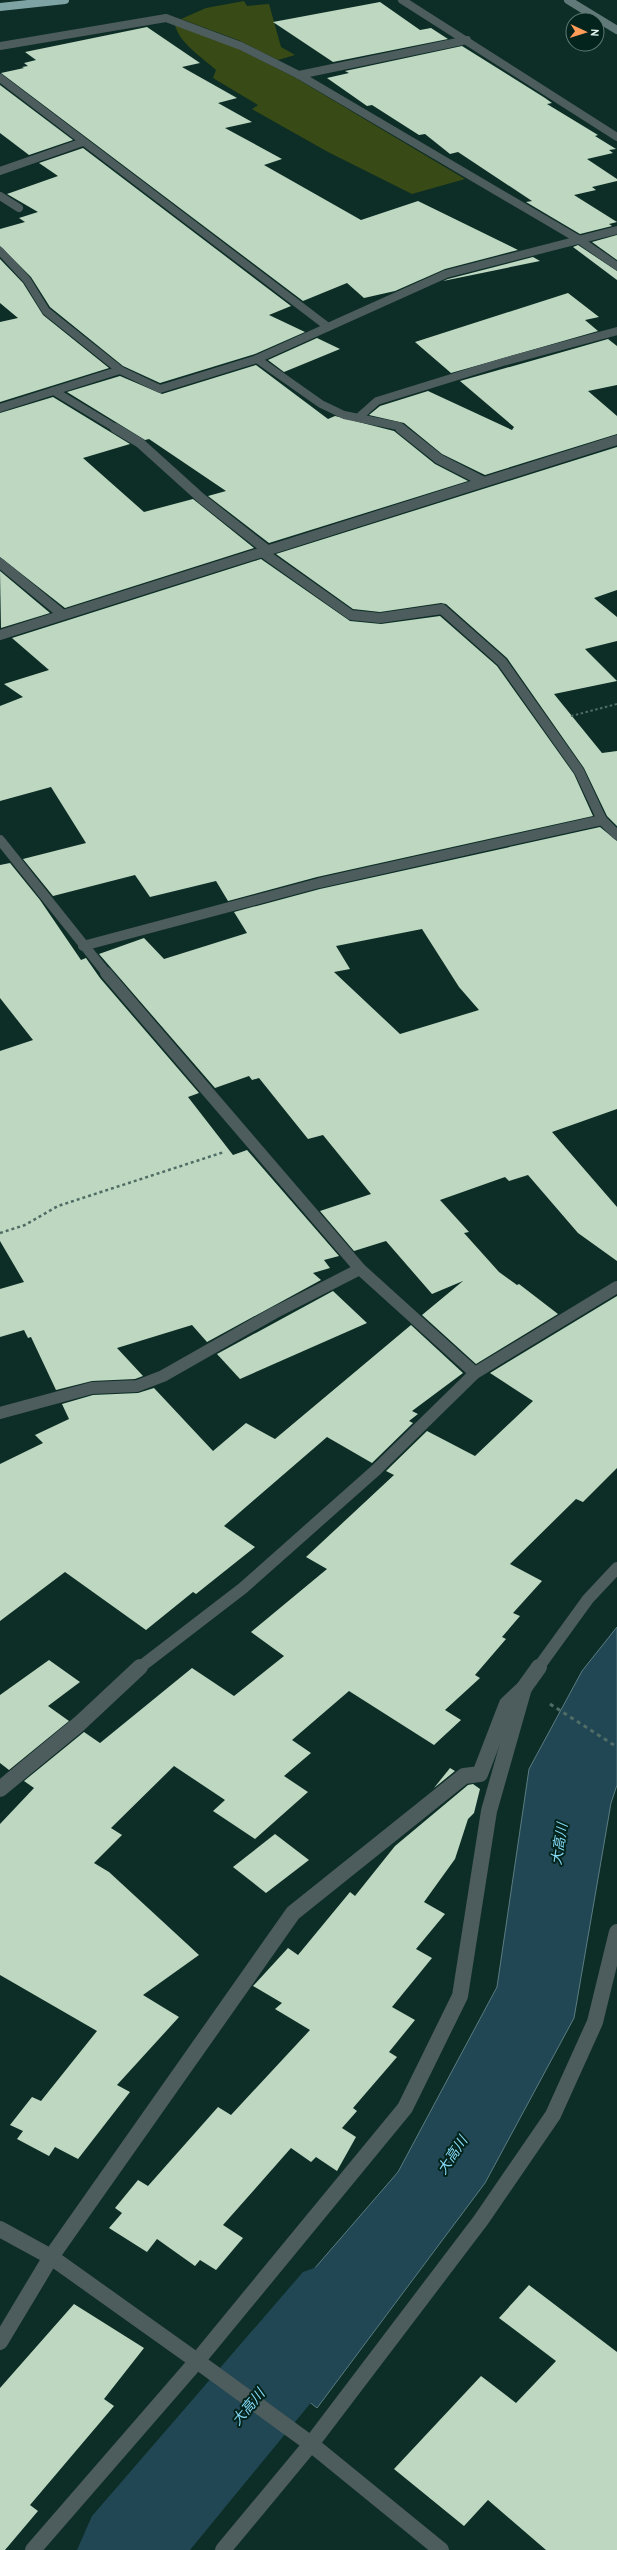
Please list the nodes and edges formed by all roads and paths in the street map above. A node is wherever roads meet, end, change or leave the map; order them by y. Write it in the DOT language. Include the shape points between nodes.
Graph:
graph roads {
  1 [pos="65,0"];
  2 [pos="402,0"];
  3 [pos="568,0"];
  4 [pos="56,1"];
  5 [pos="0,7"];
  6 [pos="0,14"];
  7 [pos="617,30"];
  8 [pos="467,40"];
  9 [pos="0,46"];
  10 [pos="299,75"];
  11 [pos="0,78"];
  12 [pos="617,137"];
  13 [pos="83,142"];
  14 [pos="0,171"];
  15 [pos="0,196"];
  16 [pos="19,208"];
  17 [pos="617,230"];
  18 [pos="578,239"];
  19 [pos="0,251"];
  20 [pos="617,266"];
  21 [pos="328,327"];
  22 [pos="617,331"];
  23 [pos="257,358"];
  24 [pos="120,370"];
  25 [pos="54,391"];
  26 [pos="0,408"];
  27 [pos="359,417"];
  28 [pos="617,440"];
  29 [pos="482,481"];
  30 [pos="264,551"];
  31 [pos="0,563"];
  32 [pos="62,614"];
  33 [pos="0,634"];
  34 [pos="617,704"];
  35 [pos="547,723"];
  36 [pos="602,820"];
  37 [pos="617,835"];
  38 [pos="0,840"];
  39 [pos="83,946"];
  40 [pos="253,1142"];
  41 [pos="0,1233"];
  42 [pos="360,1269"];
  43 [pos="617,1287"];
  44 [pos="475,1373"];
  45 [pos="0,1413"];
  46 [pos="617,1568"];
  47 [pos="524,1688"];
  48 [pos="617,1747"];
  49 [pos="0,1789"];
  50 [pos="617,1932"];
  51 [pos="0,2229"];
  52 [pos="51,2257"];
  53 [pos="0,2342"];
  54 [pos="198,2361"];
  55 [pos="305,2440"];
  56 [pos="33,2550"];
  57 [pos="223,2550"];
  58 [pos="440,2550"];
  1 -- 4 [label="highway"];
  2 -- 8 [label="street"];
  3 -- 7 [label="street"];
  4 -- 5 [label="highway"];
  4 -- 6 [label="highway"];
  8 -- 10 [label="street"];
  8 -- 12 [label="street"];
  9 -- 10 [label="street" via="166,18 241,46"];
  10 -- 18 [label="street"];
  11 -- 13 [label="street"];
  13 -- 14 [label="street"];
  13 -- 21 [label="street"];
  15 -- 16 [label="street"];
  17 -- 18 [label="street"];
  18 -- 20 [label="street"];
  18 -- 21 [label="street" via="446,274"];
  19 -- 24 [label="street" via="27,280 46,311"];
  21 -- 23 [label="street"];
  22 -- 27 [label="street" via="503,362 378,401"];
  23 -- 24 [label="street" via="160,389"];
  23 -- 27 [label="street" via="321,404 344,415"];
  24 -- 25 [label="street"];
  25 -- 26 [label="street"];
  25 -- 30 [label="street" via="140,444"];
  27 -- 29 [label="street" via="398,426 439,460"];
  28 -- 29 [label="street"];
  29 -- 30 [label="street"];
  30 -- 32 [label="street"];
  30 -- 35 [label="street" via="351,615 380,618 442,609 502,662"];
  31 -- 32 [label="street"];
  32 -- 33 [label="street"];
  34 -- 35 [label="path"];
  35 -- 36 [label="street" via="579,772"];
  36 -- 37 [label="street"];
  36 -- 39 [label="street" via="319,883"];
  38 -- 39 [label="street"];
  39 -- 40 [label="street"];
  40 -- 41 [label="path" via="58,1206 25,1225"];
  40 -- 42 [label="street"];
  42 -- 44 [label="street"];
  42 -- 45 [label="street" via="274,1313 163,1376 137,1386 92,1388"];
  43 -- 44 [label="street"];
  44 -- 49 [label="street" via="376,1470 243,1588 139,1668 79,1724"];
  46 -- 47 [label="street" via="588,1599"];
  47 -- 48 [label="path"];
  47 -- 52 [label="street" via="506,1704 480,1774 464,1776 293,1913"];
  47 -- 54 [label="street" via="489,1811 460,1996 404,2108"];
  50 -- 55 [label="street" via="595,2022 553,2115 481,2220"];
  51 -- 52 [label="street"];
  52 -- 53 [label="street"];
  52 -- 54 [label="street"];
  54 -- 55 [label="street"];
  54 -- 56 [label="street"];
  55 -- 57 [label="street"];
  55 -- 58 [label="street"];
}
